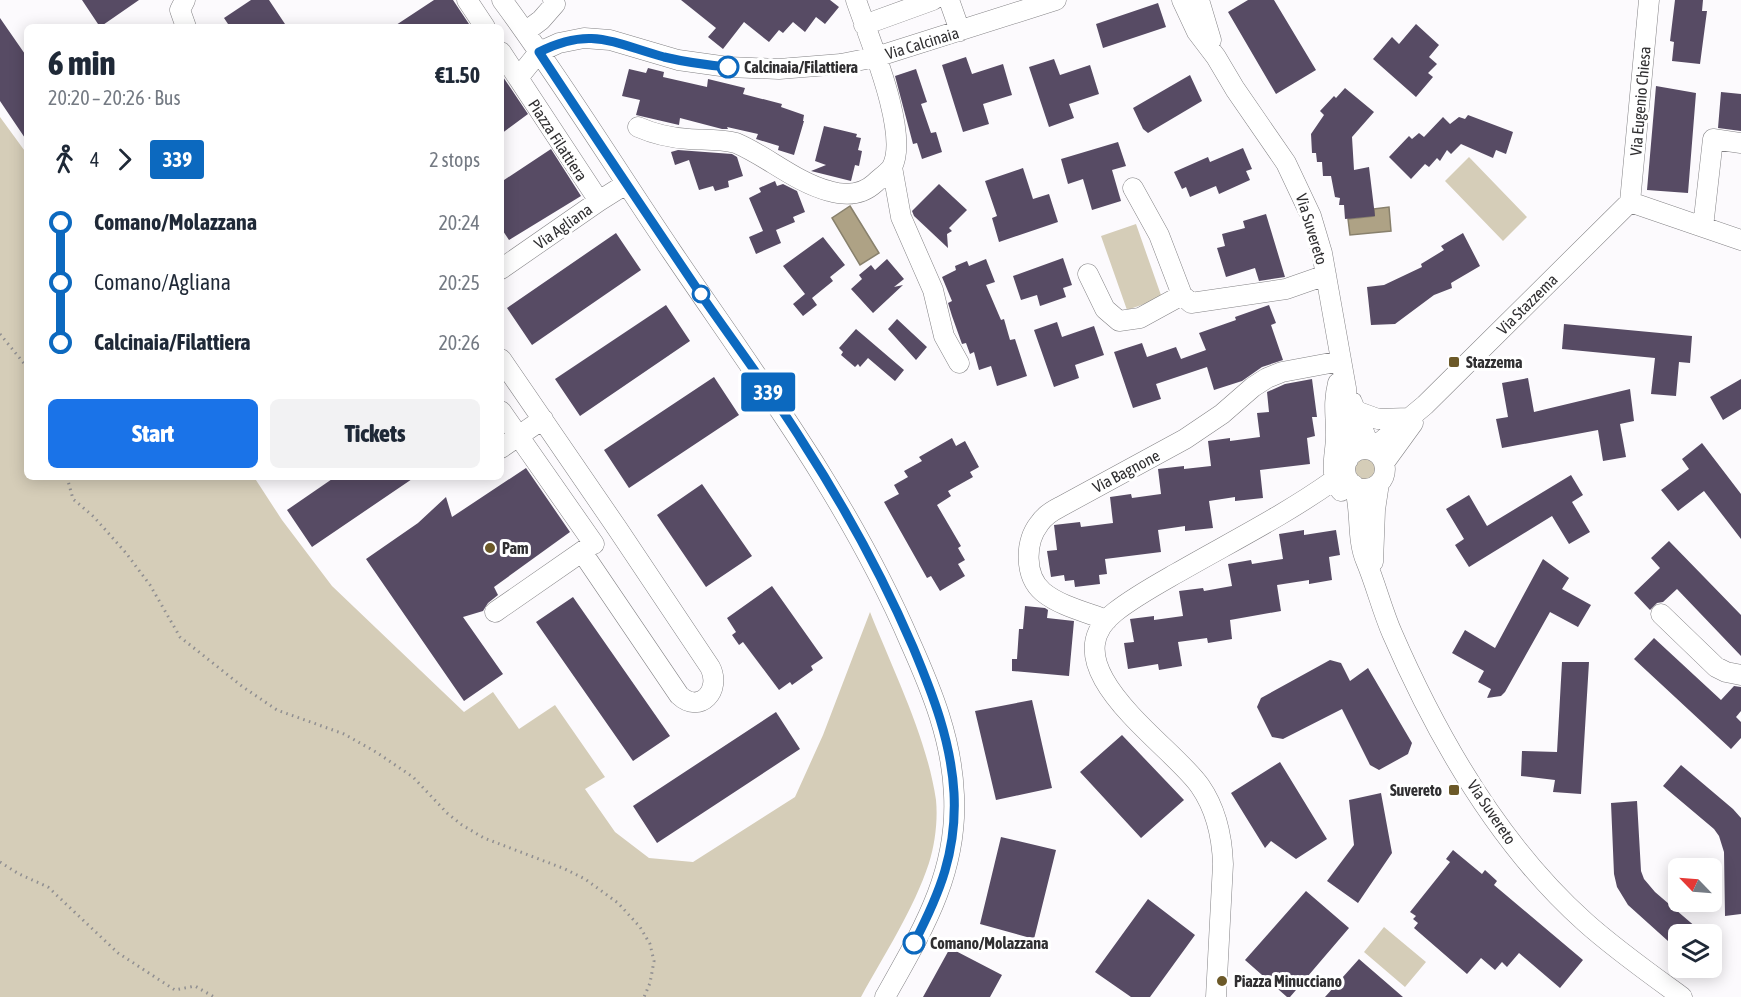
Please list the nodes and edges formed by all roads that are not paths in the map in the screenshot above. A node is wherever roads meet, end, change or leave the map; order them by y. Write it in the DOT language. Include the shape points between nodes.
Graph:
graph roads {
  1 [pos="185,0"];
  2 [pos="467,0"];
  3 [pos="502,0"];
  4 [pos="553,0"];
  5 [pos="856,0"];
  6 [pos="933,0"];
  7 [pos="949,0"];
  8 [pos="1056,0"];
  9 [pos="1182,0"];
  10 [pos="1199,0"];
  11 [pos="1649,0"];
  12 [pos="185,24"];
  13 [pos="483,24"];
  14 [pos="864,25"];
  15 [pos="960,31"];
  16 [pos="525,32"];
  17 [pos="539,52"];
  18 [pos="504,57"];
  19 [pos="876,57"];
  20 [pos="1216,57"];
  21 [pos="518,78"];
  22 [pos="638,127"];
  23 [pos="1741,143"];
  24 [pos="600,145"];
  25 [pos="568,154"];
  26 [pos="892,167"];
  27 [pos="626,184"];
  28 [pos="1133,188"];
  29 [pos="599,201"];
  30 [pos="1630,202"];
  31 [pos="1703,227"];
  32 [pos="1741,240"];
  33 [pos="504,267"];
  34 [pos="1088,274"];
  35 [pos="1326,275"];
  36 [pos="1182,295"];
  37 [pos="504,363"];
  38 [pos="959,363"];
  39 [pos="1343,373"];
  40 [pos="1425,405"];
  41 [pos="1356,411"];
  42 [pos="504,415"];
  43 [pos="1409,418"];
  44 [pos="543,419"];
  45 [pos="519,436"];
  46 [pos="504,446"];
  47 [pos="1378,456"];
  48 [pos="1348,460"];
  49 [pos="1334,480"];
  50 [pos="1379,483"];
  51 [pos="1354,485"];
  52 [pos="617,528"];
  53 [pos="588,548"];
  54 [pos="1373,574"];
  55 [pos="495,612"];
  56 [pos="1661,614"];
  57 [pos="1107,620"];
  58 [pos="1741,675"];
  59 [pos="885,997"];
  60 [pos="1216,997"];
  61 [pos="1682,997"];
  1 -- 12 [label="street" via="180,10"];
  2 -- 13 [label="street"];
  3 -- 16 [label="street, Piazza Filattiera"];
  4 -- 16 [label="street" via="555,4 542,20"];
  5 -- 14 [label="street"];
  6 -- 14 [label="street"];
  7 -- 15 [label="street"];
  8 -- 15 [label="street, Via Calcinaia"];
  9 -- 20 [label="street, Via Suvereto" via="1197,32"];
  10 -- 20 [label="street, Via Suvereto"];
  11 -- 30 [label="street, Via Eugenio Chiesa"];
  14 -- 19 [label="street"];
  15 -- 19 [label="street, Via Calcinaia"];
  16 -- 17 [label="street, Piazza Filattiera"];
  17 -- 19 [label="street, Via Calcinaia" via="567,40 592,38 678,60 737,68 808,67"];
  17 -- 21 [label="street"];
  17 -- 24 [label="street, Piazza Filattiera"];
  18 -- 21 [label="street, Piazza Filattiera"];
  19 -- 26 [label="street" via="895,122"];
  20 -- 35 [label="street, Via Suvereto" via="1297,182 1316,228"];
  21 -- 25 [label="street, Piazza Filattiera"];
  22 -- 26 [label="street" via="655,134 736,143 812,185 836,193 867,190"];
  23 -- 31 [label="street" via="1713,139"];
  24 -- 25 [label="street" via="583,153"];
  24 -- 27 [label="street, Piazza Filattiera"];
  25 -- 29 [label="street, Piazza Filattiera"];
  26 -- 38 [label="street" via="901,217 933,290 944,336"];
  27 -- 29 [label="street, Via Agliana"];
  27 -- 59 [label="street, Piazza Filattiera" via="834,493 902,623 942,720 954,787 951,852 932,907"];
  28 -- 36 [label="street" via="1159,235"];
  29 -- 33 [label="street, Via Agliana"];
  30 -- 31 [label="street"];
  30 -- 40 [label="street, Via Stazzema"];
  31 -- 32 [label="street"];
  34 -- 36 [label="street" via="1105,309 1119,321 1140,318"];
  35 -- 36 [label="street" via="1286,289 1191,303"];
  35 -- 39 [label="street, Via Suvereto"];
  37 -- 44 [label="street"];
  39 -- 41 [label="street, Via Suvereto"];
  39 -- 48 [label="street, Via Suvereto"];
  39 -- 49 [label="street" via="1334,405"];
  39 -- 57 [label="street, Via Bagnone" via="1282,372 1267,378 1195,433 1042,519 1029,552 1035,582 1055,599"];
  40 -- 43 [label="street, Via Stazzema"];
  40 -- 47 [label="street, Via Stazzema"];
  41 -- 43 [label="street" via="1377,418"];
  41 -- 47 [label="street, Via Suvereto"];
  42 -- 45 [label="street"];
  43 -- 47 [label="street, Via Stazzema"];
  44 -- 45 [label="street"];
  44 -- 52 [label="street"];
  45 -- 46 [label="street"];
  45 -- 53 [label="street"];
  47 -- 48 [label="street" via="1358,450"];
  47 -- 50 [label="street" via="1385,470"];
  48 -- 51 [label="street" via="1347,475"];
  49 -- 54 [label="street" via="1345,498 1350,545"];
  49 -- 57 [label="street" via="1150,589"];
  50 -- 51 [label="street" via="1367,489"];
  50 -- 54 [label="street, Via Suvereto"];
  51 -- 54 [label="street, Via Suvereto" via="1362,548"];
  52 -- 53 [label="street"];
  52 -- 53 [label="street" via="712,671 713,686 705,699 692,702 679,695"];
  53 -- 55 [label="street"];
  54 -- 61 [label="street, Via Suvereto" via="1384,614 1413,677 1464,770 1514,844 1584,921"];
  56 -- 58 [label="street" via="1716,667"];
  57 -- 60 [label="street" via="1095,648 1102,678 1192,776 1215,816 1223,864"];
}
